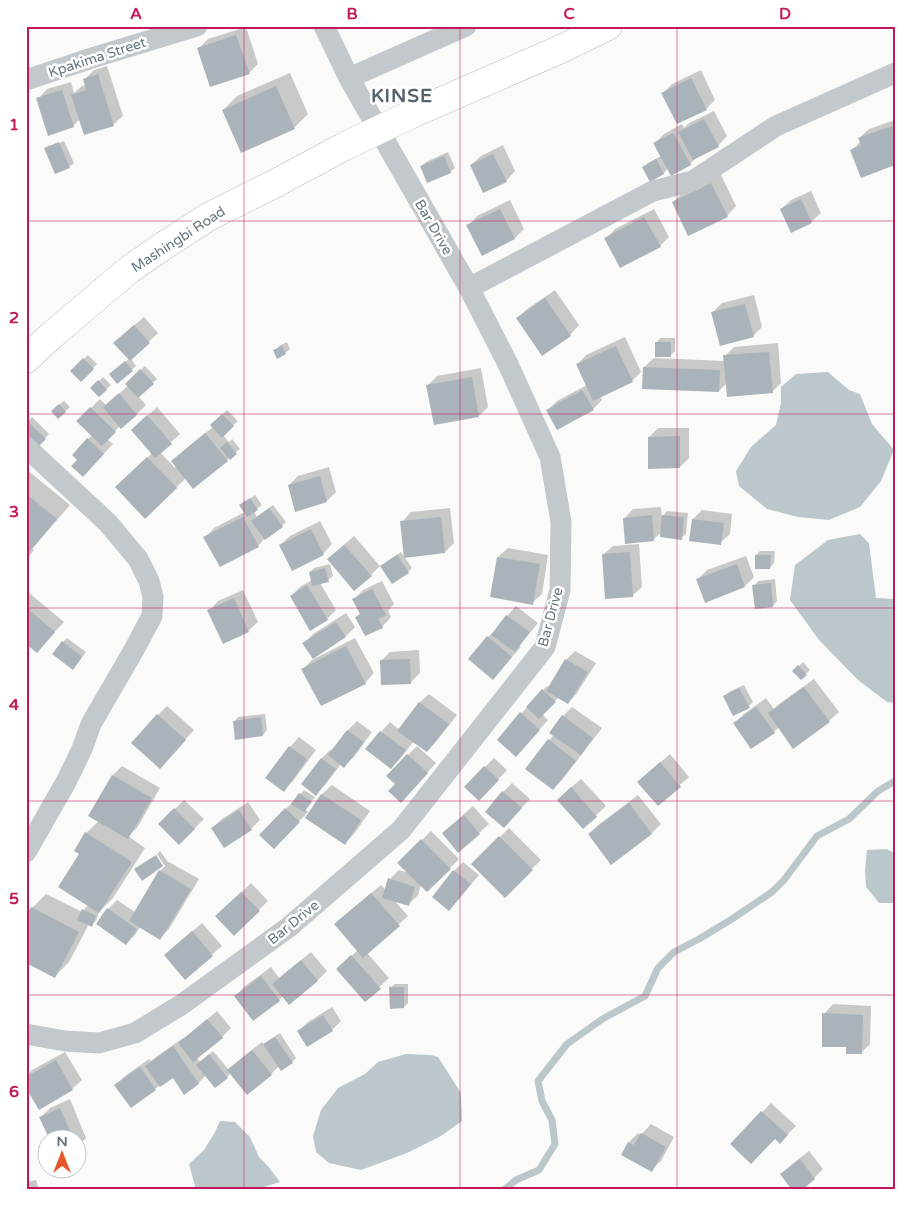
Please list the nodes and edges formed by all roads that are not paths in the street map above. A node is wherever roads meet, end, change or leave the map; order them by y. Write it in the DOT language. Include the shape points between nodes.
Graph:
graph roads {
  1 [pos="197,26"];
  2 [pos="324,26"];
  3 [pos="466,26"];
  4 [pos="608,26"];
  5 [pos="895,73"];
  6 [pos="348,78"];
  7 [pos="26,80"];
  8 [pos="470,288"];
  9 [pos="26,359"];
  10 [pos="26,447"];
  11 [pos="26,852"];
  12 [pos="26,1034"];
  1 -- 7 [label="street, Kpakima Street"];
  2 -- 6 [label="street, Bar Drive"];
  3 -- 6 [label="street"];
  4 -- 9 [label="main road, Mashingbi Road, bridge" via="414,113 208,217 130,269"];
  5 -- 8 [label="street" via="776,126 693,181 654,191"];
  6 -- 8 [label="street, Bar Drive"];
  8 -- 12 [label="street, Bar Drive" via="550,457 561,522 560,590 545,647 401,830 289,927 135,1034 99,1043"];
  10 -- 11 [label="street" via="108,523 138,559 153,597 152,616 91,724 66,782"];
}
